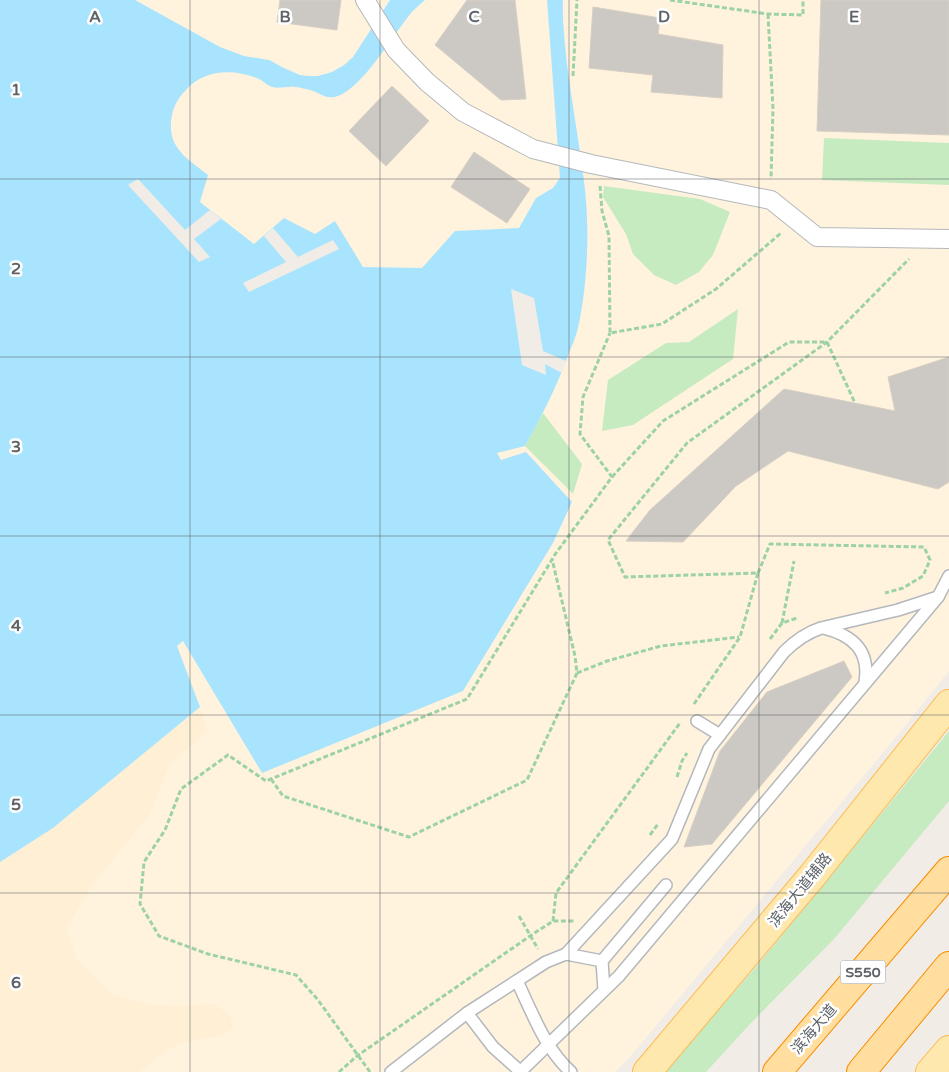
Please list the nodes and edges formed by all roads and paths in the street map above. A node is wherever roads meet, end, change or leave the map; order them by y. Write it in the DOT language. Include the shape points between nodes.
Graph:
graph roads {
  1 [pos="577,0"];
  2 [pos="670,0"];
  3 [pos="803,0"];
  4 [pos="366,2"];
  5 [pos="768,14"];
  6 [pos="573,76"];
  7 [pos="597,165"];
  8 [pos="772,200"];
  9 [pos="796,220"];
  10 [pos="928,239"];
  11 [pos="949,239"];
  12 [pos="610,333"];
  13 [pos="827,342"];
  14 [pos="855,403"];
  15 [pos="612,477"];
  16 [pos="552,559"];
  17 [pos="794,561"];
  18 [pos="949,576"];
  19 [pos="938,597"];
  20 [pos="782,623"];
  21 [pos="821,628"];
  22 [pos="740,637"];
  23 [pos="577,673"];
  24 [pos="865,682"];
  25 [pos="949,704"];
  26 [pos="691,708"];
  27 [pos="686,716"];
  28 [pos="697,721"];
  29 [pos="720,735"];
  30 [pos="272,778"];
  31 [pos="949,871"];
  32 [pos="666,886"];
  33 [pos="519,916"];
  34 [pos="553,921"];
  35 [pos="530,936"];
  36 [pos="566,954"];
  37 [pos="602,961"];
  38 [pos="546,962"];
  39 [pos="949,966"];
  40 [pos="517,981"];
  41 [pos="604,990"];
  42 [pos="467,1013"];
  43 [pos="549,1045"];
  44 [pos="949,1050"];
  45 [pos="357,1056"];
  46 [pos="340,1072"];
  47 [pos="370,1072"];
  48 [pos="391,1072"];
  49 [pos="521,1072"];
  50 [pos="571,1072"];
  51 [pos="647,1072"];
  52 [pos="777,1072"];
  53 [pos="861,1072"];
  54 [pos="930,1072"];
  1 -- 6 [label="path"];
  2 -- 5 [label="path"];
  3 -- 5 [label="path" via="803,15"];
  4 -- 7 [label="street" via="396,50 426,82 462,112 533,148"];
  5 -- 8 [label="path" via="773,108"];
  7 -- 8 [label="street"];
  7 -- 12 [label="path" via="602,211 609,236"];
  8 -- 9 [label="street"];
  9 -- 10 [label="street" via="817,236"];
  9 -- 12 [label="path" via="716,289 662,324"];
  10 -- 11 [label="street"];
  10 -- 13 [label="path"];
  12 -- 15 [label="path" via="583,397 580,434"];
  13 -- 14 [label="path"];
  13 -- 15 [label="path" via="789,342 663,421"];
  13 -- 22 [label="path" via="687,443 608,540 625,576 758,573"];
  15 -- 16 [label="path"];
  16 -- 23 [label="path"];
  16 -- 30 [label="path" via="467,699"];
  17 -- 20 [label="path"];
  18 -- 19 [label="lane"];
  19 -- 21 [label="lane"];
  19 -- 24 [label="lane"];
  21 -- 24 [label="lane" via="836,631 858,646 867,669"];
  21 -- 29 [label="lane" via="796,640 784,652"];
  22 -- 23 [label="path" via="661,646"];
  22 -- 26 [label="path"];
  23 -- 30 [label="path" via="527,780 409,837 283,796"];
  24 -- 41 [label="lane"];
  25 -- 51 [label="main road, 滨海大道辅路" via="812,876"];
  27 -- 34 [label="path" via="556,893"];
  28 -- 29 [label="lane"];
  29 -- 36 [label="lane" via="709,749 672,839"];
  30 -- 45 [label="path" via="266,781 228,755 182,789 165,830 144,862 140,904 159,936 208,954 296,975 318,1000"];
  31 -- 52 [label="highway, 滨海大道 / S550"];
  32 -- 37 [label="lane"];
  33 -- 35 [label="path"];
  35 -- 38 [label="path"];
  35 -- 45 [label="path"];
  36 -- 37 [label="lane"];
  36 -- 38 [label="lane"];
  37 -- 41 [label="lane"];
  38 -- 40 [label="lane"];
  39 -- 53 [label="highway"];
  40 -- 42 [label="lane"];
  40 -- 43 [label="lane"];
  41 -- 43 [label="lane"];
  42 -- 48 [label="lane"];
  42 -- 49 [label="lane" via="493,1047"];
  43 -- 49 [label="lane"];
  43 -- 50 [label="lane"];
  44 -- 54 [label="main road"];
  45 -- 46 [label="path"];
  45 -- 47 [label="path"];
}
